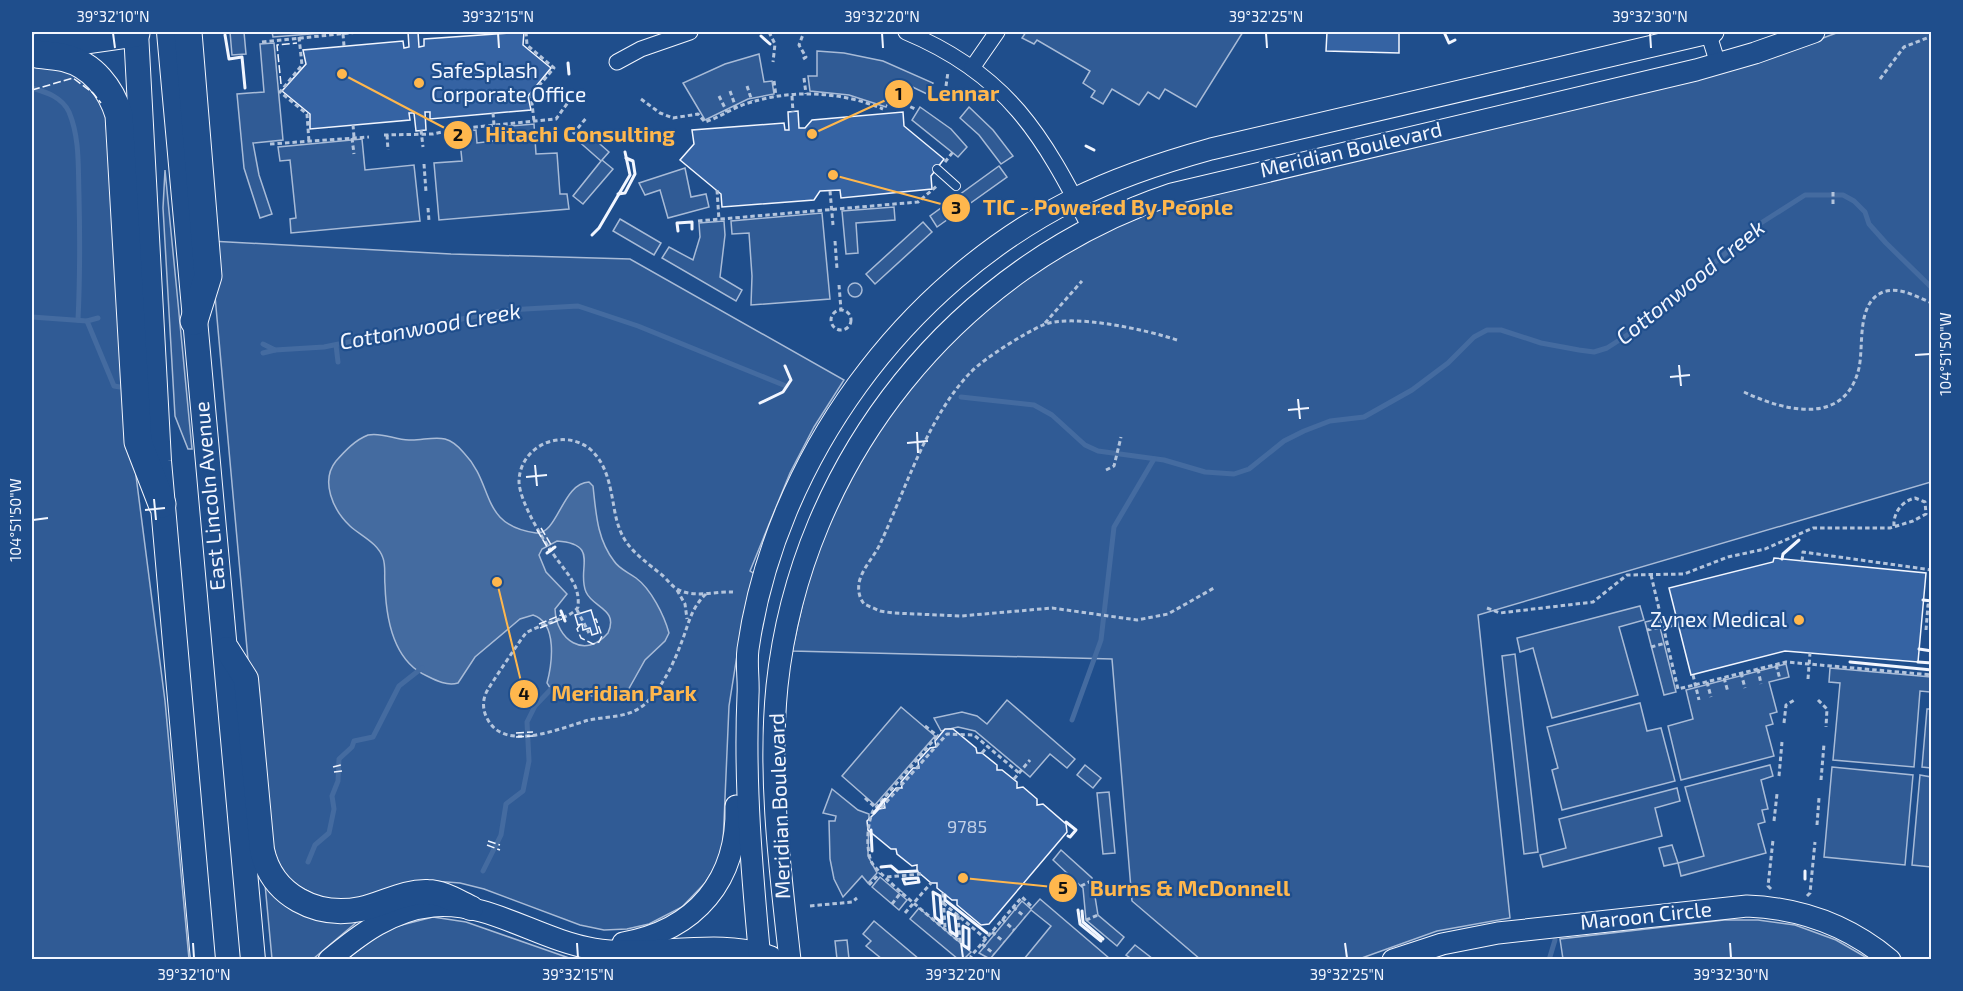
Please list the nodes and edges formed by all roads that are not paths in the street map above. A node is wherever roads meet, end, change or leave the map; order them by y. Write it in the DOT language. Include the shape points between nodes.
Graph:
graph roads {
  1 [pos="136,32"];
  2 [pos="170,32"];
  3 [pos="188,32"];
  4 [pos="690,32"];
  5 [pos="906,32"];
  6 [pos="997,32"];
  7 [pos="1710,32"];
  8 [pos="1814,32"];
  9 [pos="32,52"];
  10 [pos="617,62"];
  11 [pos="1718,64"];
  12 [pos="972,68"];
  13 [pos="937,169"];
  14 [pos="956,186"];
  15 [pos="1075,199"];
  16 [pos="1090,228"];
  17 [pos="194,321"];
  18 [pos="162,504"];
  19 [pos="224,644"];
  20 [pos="747,660"];
  21 [pos="471,908"];
  22 [pos="595,949"];
  23 [pos="765,957"];
  24 [pos="203,960"];
  25 [pos="253,960"];
  26 [pos="329,960"];
  27 [pos="790,960"];
  28 [pos="1393,960"];
  29 [pos="1890,960"];
  1 -- 9 [label="highway" via="45,44"];
  1 -- 18 [label="main road"];
  2 -- 17 [label="main road, East Lincoln Avenue"];
  3 -- 17 [label="highway" via="208,276"];
  4 -- 10 [label="street"];
  5 -- 12 [label="street"];
  6 -- 12 [label="street"];
  7 -- 11 [label="street"];
  7 -- 15 [label="main road, Meridian Boulevard" via="1210,149 1137,171"];
  8 -- 11 [label="main road, Meridian Boulevard"];
  9 -- 18 [label="highway" via="66,58 86,67 110,92 119,115 138,442"];
  11 -- 16 [label="main road, Meridian Boulevard" via="1199,186 1148,202"];
  12 -- 15 [label="street" via="1004,94 1032,125"];
  13 -- 14 [label="lane"];
  15 -- 16 [label="street"];
  15 -- 20 [label="main road, Meridian Boulevard" via="1011,236 956,278 905,328 854,389 810,463 781,528 759,596"];
  16 -- 27 [label="main road, Meridian Boulevard" via="994,290 926,353 861,438 816,529 787,624 776,702 775,774"];
  17 -- 19 [label="main road, East Lincoln Avenue"];
  18 -- 24 [label="main road"];
  19 -- 21 [label="main road" via="246,679 262,850 278,885 304,904 332,911 360,909 428,892"];
  19 -- 25 [label="main road, East Lincoln Avenue"];
  20 -- 22 [label="main road" via="742,668 736,740 736,832 724,873 704,902 674,925 639,940"];
  20 -- 23 [label="main road, Meridian Boulevard" via="748,792"];
  21 -- 22 [label="main road"];
  21 -- 26 [label="main road" via="431,906 398,914 367,930"];
  22 -- 23 [label="main road" via="724,950"];
  28 -- 29 [label="main road, Maroon Circle" via="1498,933 1747,906 1814,917 1854,934"];
}
